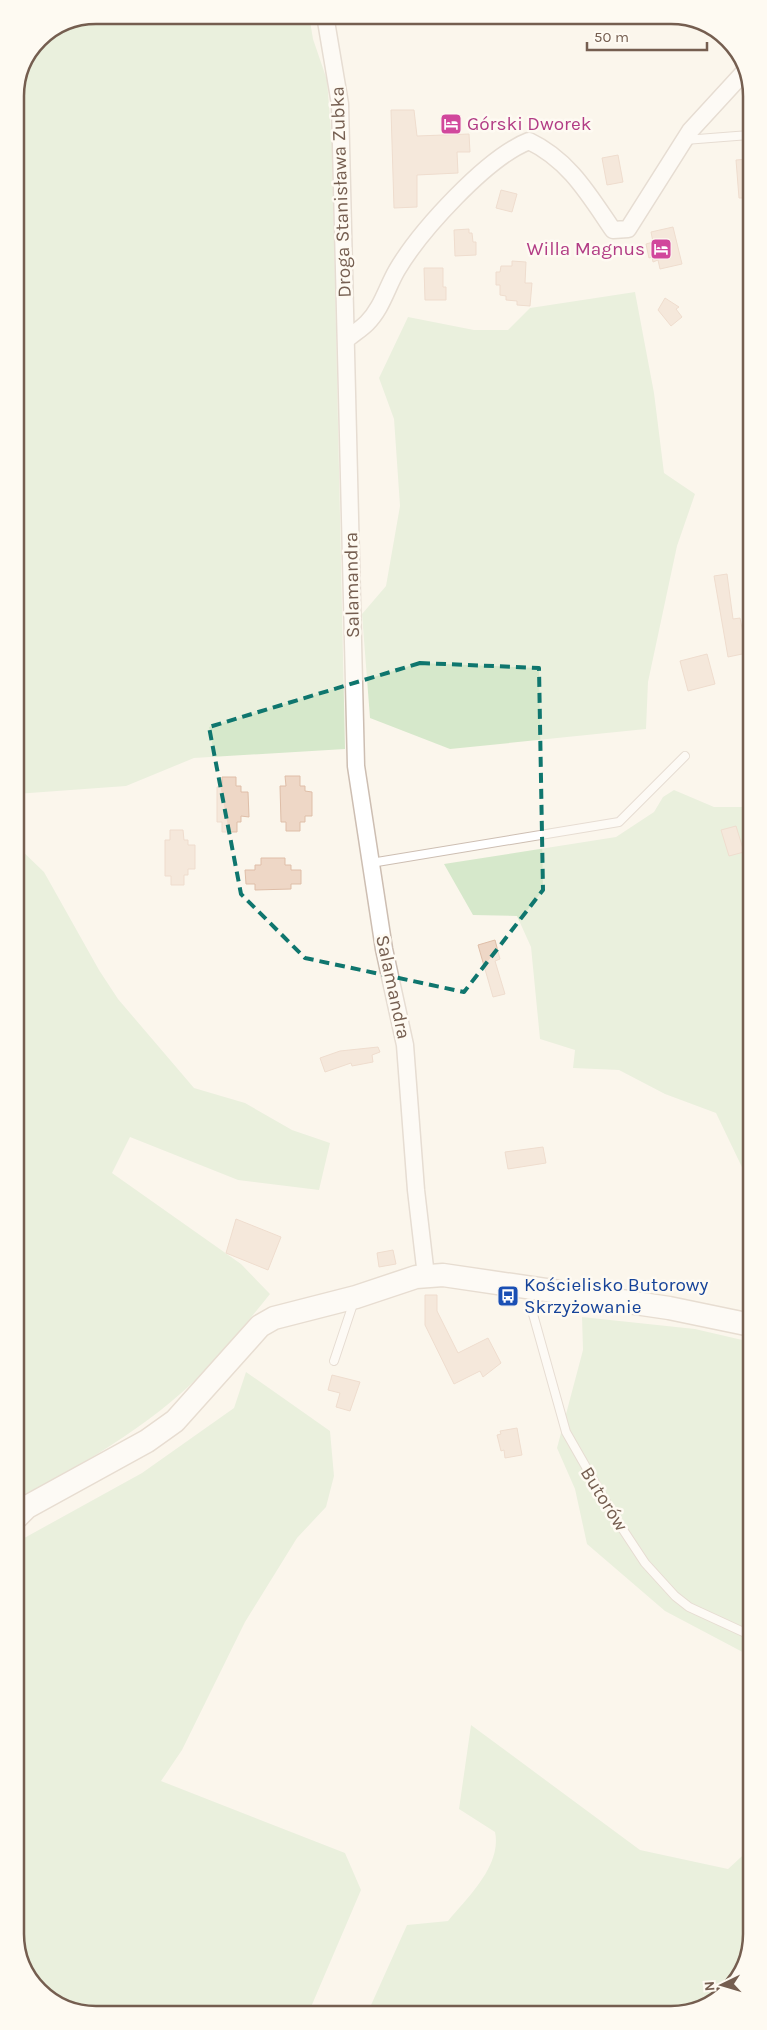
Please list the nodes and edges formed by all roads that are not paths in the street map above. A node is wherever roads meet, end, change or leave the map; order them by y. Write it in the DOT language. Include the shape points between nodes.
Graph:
graph roads {
  1 [pos="327,24"];
  2 [pos="741,76"];
  3 [pos="743,135"];
  4 [pos="685,140"];
  5 [pos="346,340"];
  6 [pos="347,369"];
  7 [pos="685,756"];
  8 [pos="371,863"];
  9 [pos="426,1276"];
  10 [pos="356,1297"];
  11 [pos="531,1300"];
  12 [pos="743,1322"];
  13 [pos="334,1361"];
  14 [pos="24,1509"];
  15 [pos="743,1632"];
  1 -- 5 [label="street, Droga Stanisława Zubka" via="340,104"];
  2 -- 4 [label="street"];
  3 -- 4 [label="lane"];
  4 -- 5 [label="street" via="628,229 613,230 565,164 548,150 529,142 515,147 452,201 420,235 368,323"];
  5 -- 6 [label="street, Droga Stanisława Zubka"];
  6 -- 8 [label="street, Salamandra" via="356,766"];
  7 -- 8 [label="lane" via="619,822"];
  8 -- 9 [label="street, Salamandra" via="384,949 405,1045"];
  9 -- 10 [label="street"];
  9 -- 11 [label="street" via="456,1276"];
  10 -- 13 [label="lane"];
  10 -- 14 [label="street" via="274,1318 260,1326 175,1421"];
  11 -- 12 [label="street" via="668,1308"];
  11 -- 15 [label="lane, Butorów" via="566,1432 609,1508 645,1563 675,1596 689,1607"];
}
